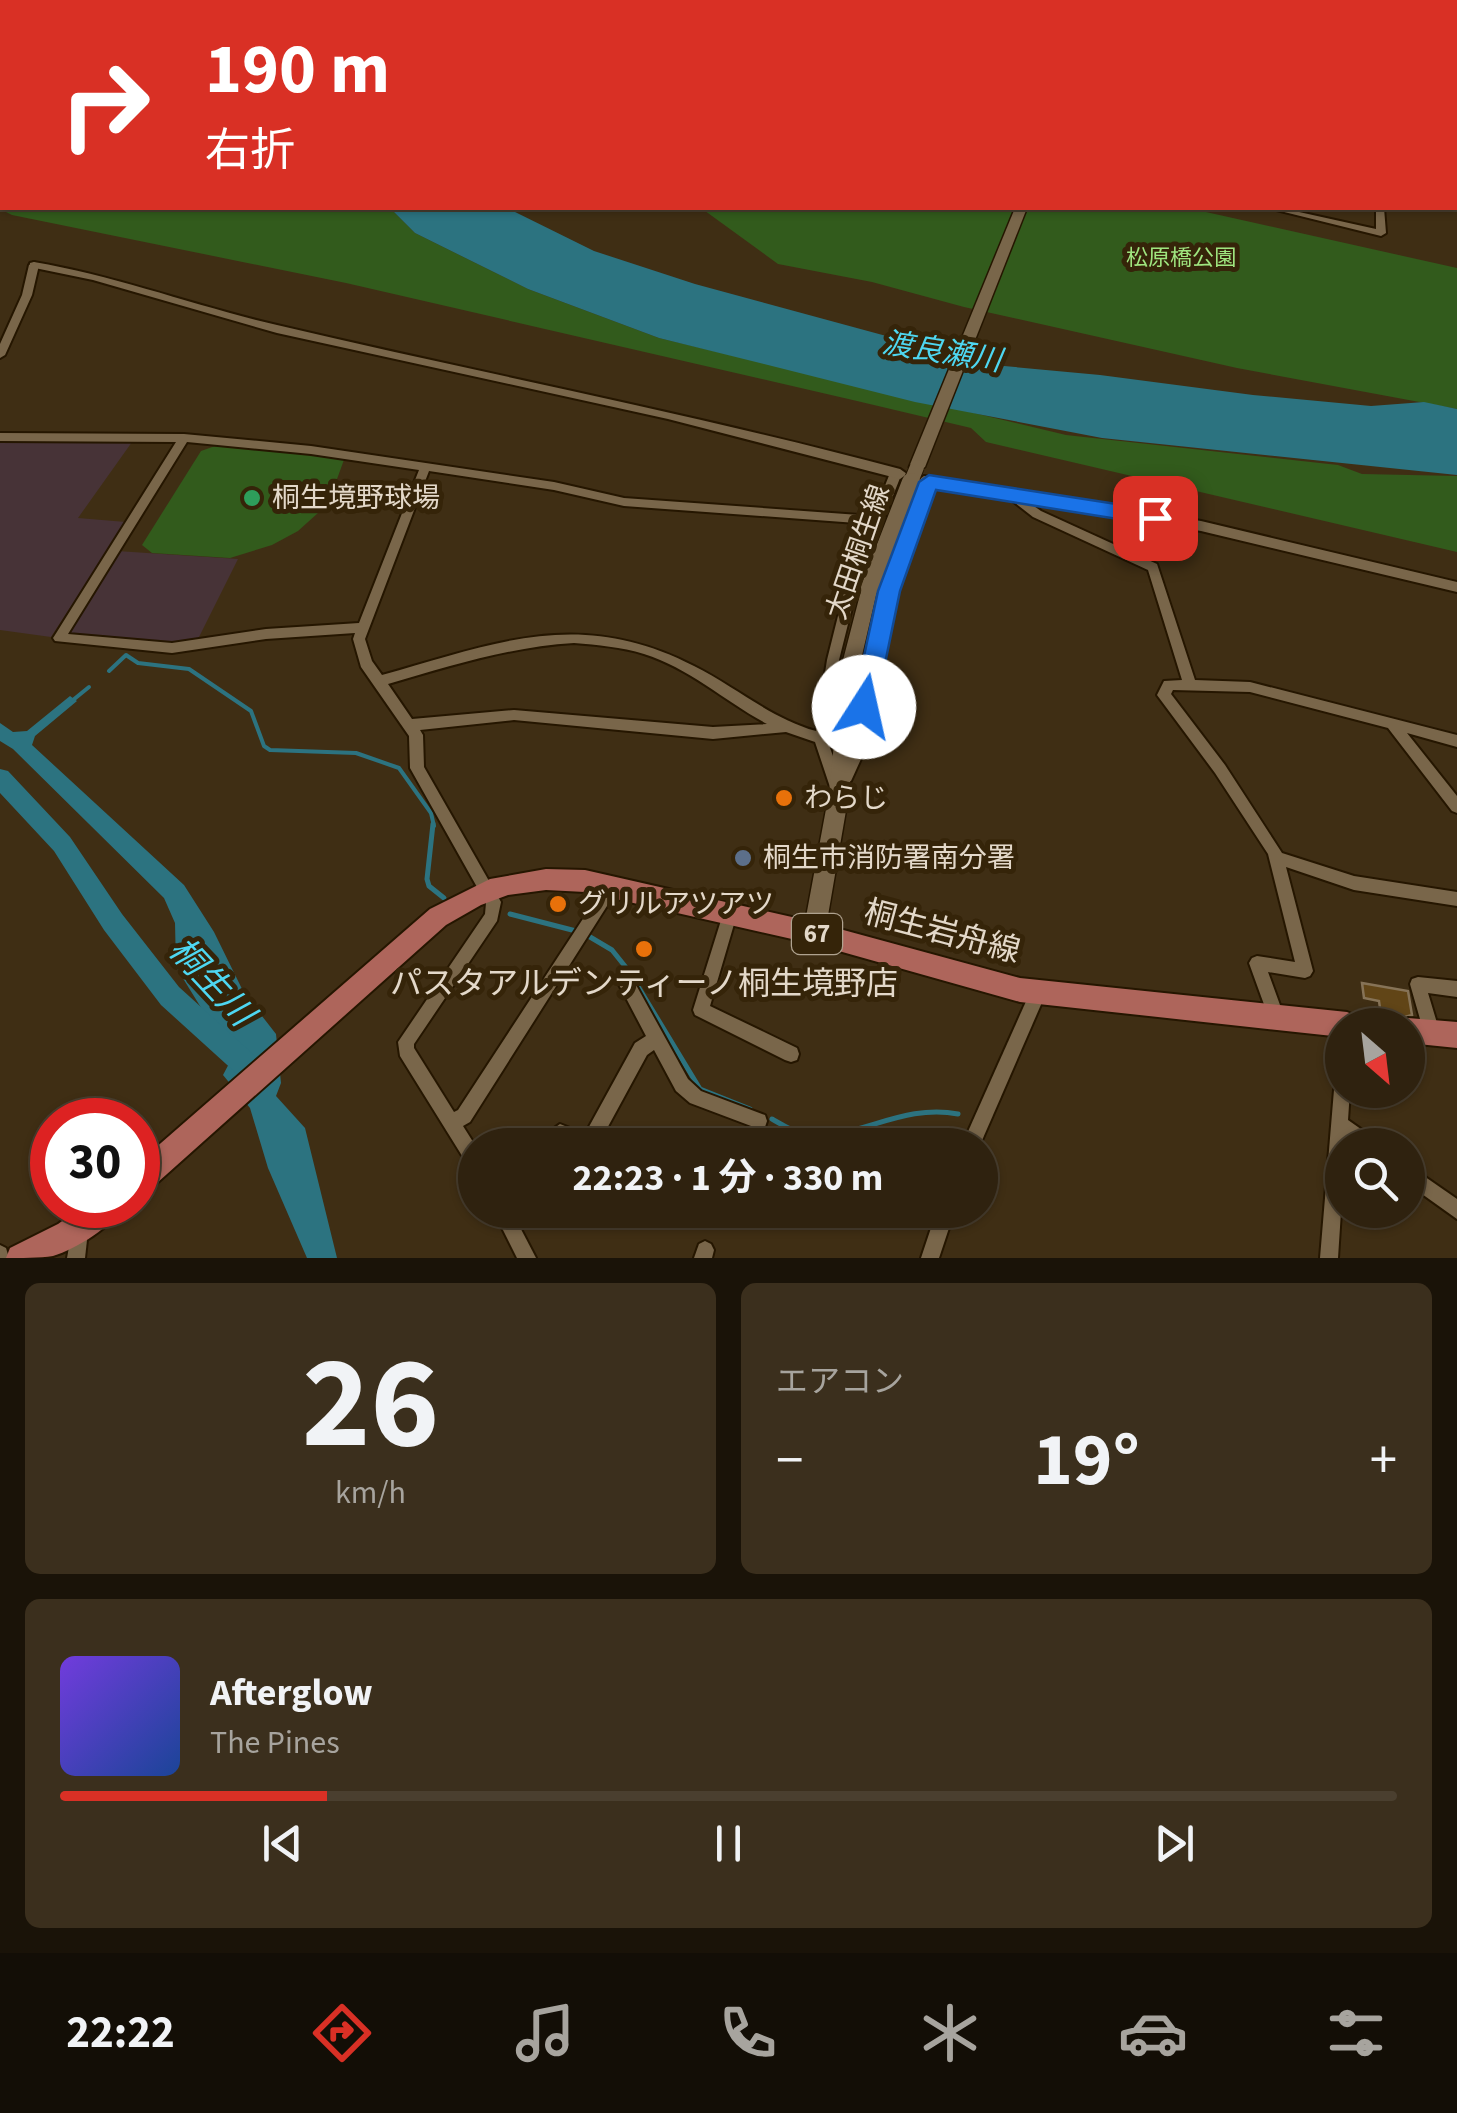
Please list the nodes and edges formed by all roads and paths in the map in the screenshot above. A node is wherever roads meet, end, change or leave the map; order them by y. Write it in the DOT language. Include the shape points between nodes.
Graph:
graph roads {
  1 [pos="1020,210"];
  2 [pos="1281,210"];
  3 [pos="1380,210"];
  4 [pos="34,265"];
  5 [pos="0,355"];
  6 [pos="0,437"];
  7 [pos="184,438"];
  8 [pos="426,466"];
  9 [pos="898,474"];
  10 [pos="923,477"];
  11 [pos="1014,496"];
  12 [pos="876,520"];
  13 [pos="1457,587"];
  14 [pos="362,628"];
  15 [pos="380,680"];
  16 [pos="1190,684"];
  17 [pos="410,725"];
  18 [pos="1393,726"];
  19 [pos="783,728"];
  20 [pos="841,741"];
  21 [pos="1457,741"];
  22 [pos="1457,807"];
  23 [pos="1276,857"];
  24 [pos="612,887"];
  25 [pos="489,888"];
  26 [pos="1457,899"];
  27 [pos="730,914"];
  28 [pos="814,933"];
  29 [pos="624,978"];
  30 [pos="1457,989"];
  31 [pos="1038,993"];
  32 [pos="1277,1018"];
  33 [pos="1325,1023"];
  34 [pos="1432,1033"];
  35 [pos="655,1039"];
  36 [pos="791,1054"];
  37 [pos="1341,1108"];
  38 [pos="453,1122"];
  39 [pos="759,1122"];
  40 [pos="1340,1124"];
  41 [pos="598,1128"];
  42 [pos="978,1128"];
  43 [pos="1346,1128"];
  44 [pos="458,1131"];
  45 [pos="160,1162"];
  46 [pos="1425,1186"];
  47 [pos="1457,1210"];
  48 [pos="78,1228"];
  49 [pos="515,1228"];
  50 [pos="940,1228"];
  51 [pos="20,1258"];
  52 [pos="76,1258"];
  53 [pos="527,1258"];
  54 [pos="930,1258"];
  55 [pos="1329,1258"];
  1 -- 10 [label="main road, 太田桐生線" via="924,450"];
  2 -- 3 [label="street" via="1381,233"];
  4 -- 5 [label="street"];
  4 -- 9 [label="street" via="98,276 215,315 721,426"];
  6 -- 7 [label="street"];
  7 -- 8 [label="street"];
  7 -- 14 [label="street" via="58,638 158,649"];
  8 -- 12 [label="street" via="624,502"];
  8 -- 14 [label="street"];
  9 -- 12 [label="street"];
  10 -- 11 [label="street"];
  10 -- 20 [label="street"];
  10 -- 20 [label="main road, 太田桐生線, bridge" via="870,588"];
  11 -- 13 [label="street" via="1201,526"];
  11 -- 16 [label="street" via="1037,514 1154,568"];
  12 -- 20 [label="street" via="841,617 824,718"];
  14 -- 15 [label="street" via="360,650"];
  15 -- 17 [label="street"];
  15 -- 19 [label="street" via="534,639 567,634 620,640 692,670"];
  16 -- 18 [label="street" via="1250,687"];
  16 -- 23 [label="street" via="1169,685 1164,695"];
  17 -- 19 [label="street" via="514,715 713,733"];
  17 -- 25 [label="street" via="417,768"];
  18 -- 21 [label="street"];
  18 -- 22 [label="street"];
  19 -- 20 [label="street"];
  20 -- 28 [label="main road, 太田桐生線" via="839,793"];
  23 -- 26 [label="street" via="1354,883"];
  23 -- 32 [label="street" via="1305,971 1256,963"];
  24 -- 25 [label="main road, 桐生岩舟線 / 67" via="551,876"];
  24 -- 27 [label="main road, 桐生岩舟線 / 67"];
  24 -- 38 [label="street" via="464,1116"];
  25 -- 38 [label="street" via="492,916 406,1042"];
  25 -- 45 [label="main road, 桐生岩舟線 / 67" via="438,917"];
  27 -- 28 [label="main road, 桐生岩舟線 / 67"];
  27 -- 36 [label="street" via="702,1010"];
  28 -- 31 [label="main road, 桐生岩舟線 / 67"];
  29 -- 35 [label="street"];
  30 -- 34 [label="street" via="1418,984"];
  31 -- 32 [label="main road, 桐生岩舟線 / 67"];
  31 -- 42 [label="street"];
  32 -- 33 [label="main road, 桐生岩舟線 / 67"];
  35 -- 39 [label="street" via="696,1097"];
  35 -- 41 [label="street" via="641,1048"];
  37 -- 40 [label="street"];
  38 -- 44 [label="street"];
  40 -- 43 [label="street"];
  40 -- 55 [label="street"];
  46 -- 47 [label="street"];
  48 -- 51 [label="main road"];
  48 -- 52 [label="street"];
  49 -- 53 [label="street"];
  50 -- 54 [label="street"];
}
